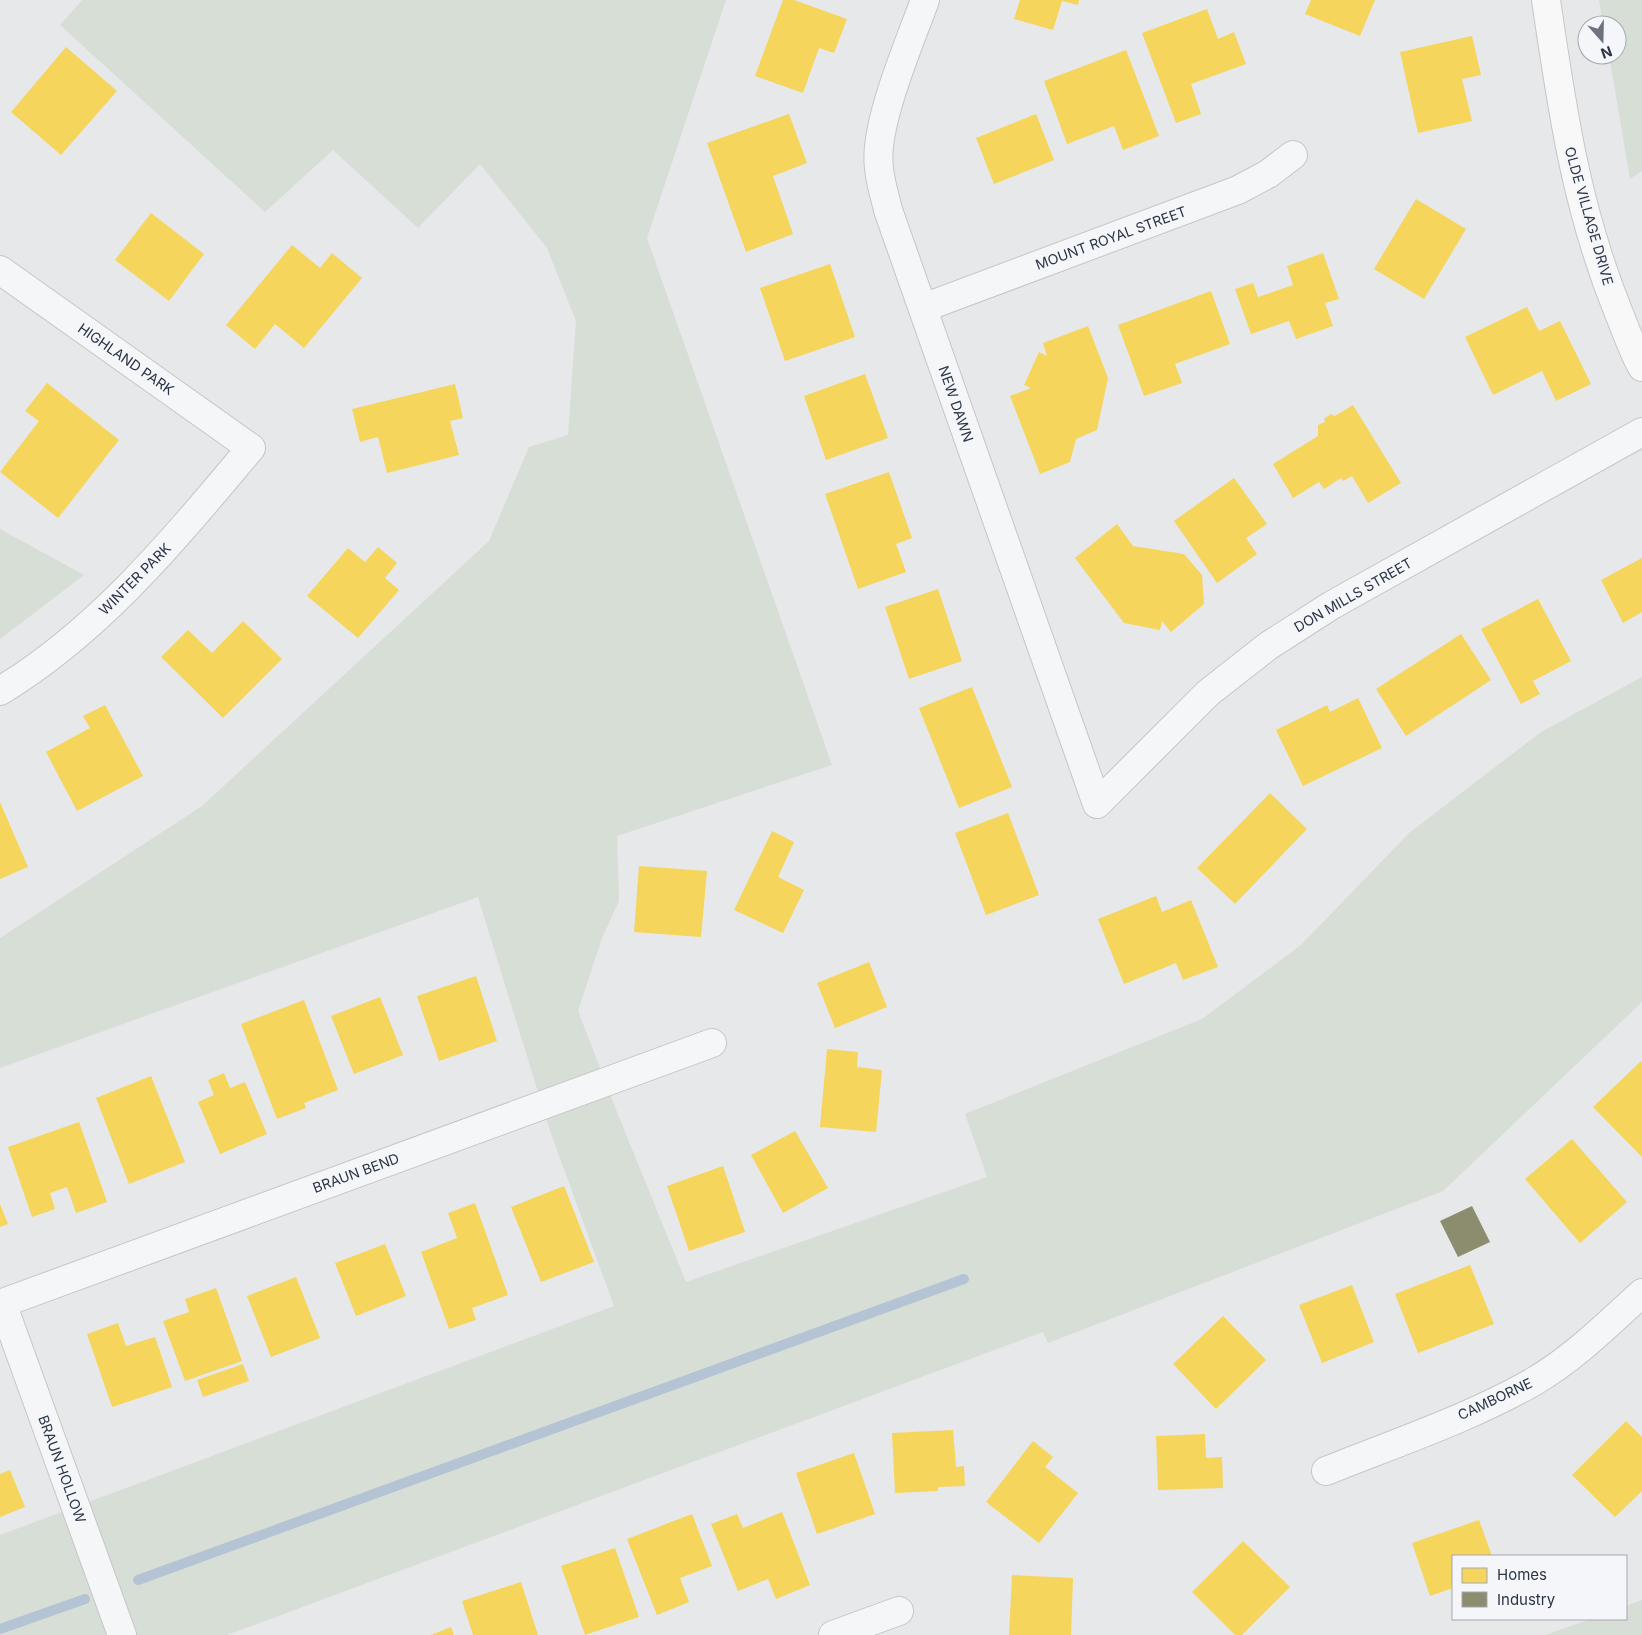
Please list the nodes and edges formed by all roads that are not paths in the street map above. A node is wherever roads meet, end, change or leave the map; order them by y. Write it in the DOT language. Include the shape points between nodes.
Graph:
graph roads {
  1 [pos="925,0"];
  2 [pos="1546,0"];
  3 [pos="1293,155"];
  4 [pos="0,270"];
  5 [pos="923,308"];
  6 [pos="1642,367"];
  7 [pos="1642,432"];
  8 [pos="251,448"];
  9 [pos="0,691"];
  10 [pos="1097,804"];
  11 [pos="712,1043"];
  12 [pos="1642,1292"];
  13 [pos="1,1304"];
  14 [pos="1326,1471"];
  15 [pos="899,1610"];
  16 [pos="122,1635"];
  17 [pos="833,1635"];
  1 -- 5 [label="street, NEW DAWN" via="886,113 878,167 888,210"];
  2 -- 6 [label="street, OLDE VILLAGE DRIVE" via="1575,179 1602,270"];
  3 -- 5 [label="street, MOUNT ROYAL STREET" via="1268,174 1238,190"];
  4 -- 8 [label="street, HIGHLAND PARK"];
  5 -- 10 [label="street, NEW DAWN"];
  7 -- 10 [label="street, DON MILLS STREET" via="1332,606 1268,646 1208,694"];
  8 -- 9 [label="street, WINTER PARK" via="166,549 120,597 59,650"];
  11 -- 13 [label="street, BRAUN BEND"];
  12 -- 14 [label="street, CAMBORNE" via="1569,1358 1534,1381 1497,1401"];
  13 -- 16 [label="street, BRAUN HOLLOW"];
  15 -- 17 [label="street"];
}
